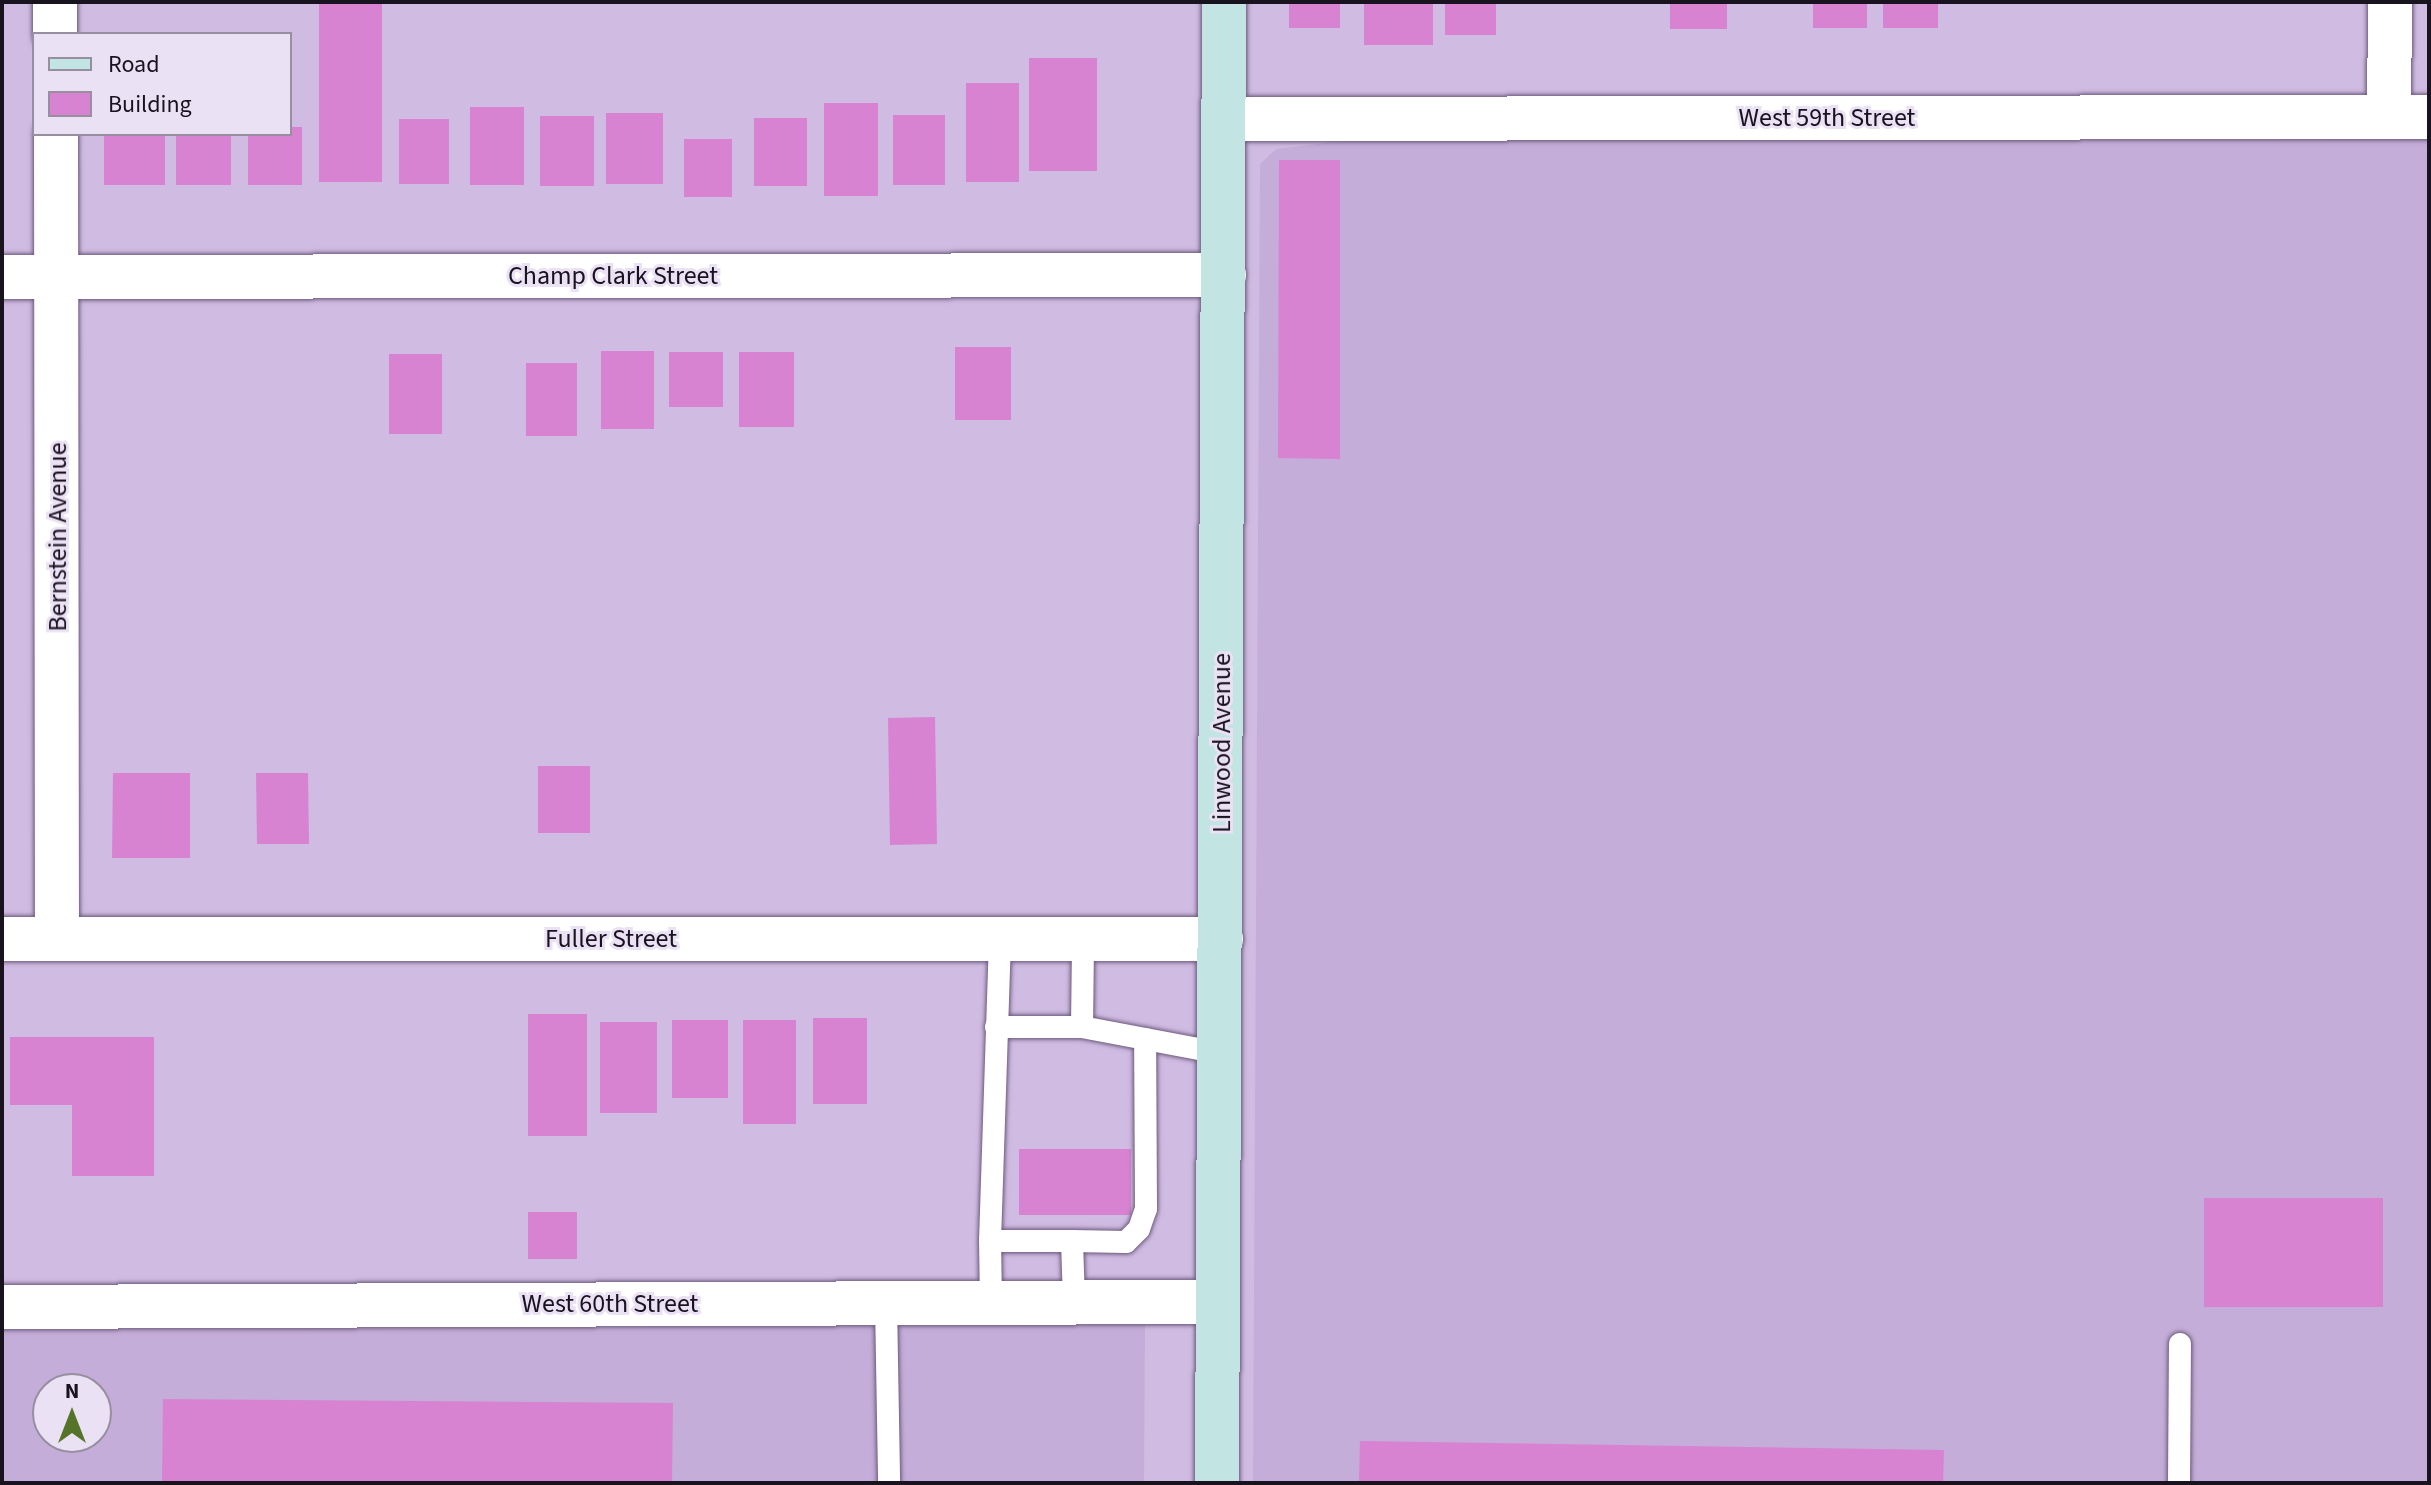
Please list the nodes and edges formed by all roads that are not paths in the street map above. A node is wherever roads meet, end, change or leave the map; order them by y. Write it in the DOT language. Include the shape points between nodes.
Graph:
graph roads {
  1 [pos="55,2"];
  2 [pos="1224,2"];
  3 [pos="2390,2"];
  4 [pos="55,32"];
  5 [pos="2409,117"];
  6 [pos="1224,119"];
  7 [pos="56,136"];
  8 [pos="1224,275"];
  9 [pos="2,277"];
  10 [pos="56,277"];
  11 [pos="2,939"];
  12 [pos="57,939"];
  13 [pos="1000,939"];
  14 [pos="1083,939"];
  15 [pos="1221,939"];
  16 [pos="996,1027"];
  17 [pos="1082,1027"];
  18 [pos="1145,1039"];
  19 [pos="1220,1053"];
  20 [pos="990,1241"];
  21 [pos="1072,1241"];
  22 [pos="1074,1301"];
  23 [pos="1218,1302"];
  24 [pos="886,1303"];
  25 [pos="991,1303"];
  26 [pos="2,1307"];
  27 [pos="2180,1344"];
  28 [pos="889,1483"];
  29 [pos="1217,1483"];
  30 [pos="2179,1483"];
  1 -- 4 [label="street"];
  2 -- 6 [label="main road, Linwood Avenue"];
  3 -- 5 [label="street"];
  5 -- 6 [label="street, West 59th Street"];
  6 -- 8 [label="main road, Linwood Avenue"];
  7 -- 10 [label="street, Bernstein Avenue"];
  8 -- 10 [label="street, Champ Clark Street"];
  8 -- 15 [label="main road, Linwood Avenue"];
  9 -- 10 [label="street, Champ Clark Street"];
  10 -- 12 [label="street, Bernstein Avenue"];
  11 -- 12 [label="street, Fuller Street"];
  12 -- 13 [label="street, Fuller Street"];
  13 -- 14 [label="street, Fuller Street"];
  13 -- 16 [label="lane"];
  14 -- 15 [label="street, Fuller Street"];
  14 -- 17 [label="lane"];
  15 -- 19 [label="main road, Linwood Avenue"];
  16 -- 17 [label="lane"];
  16 -- 20 [label="lane"];
  17 -- 18 [label="lane"];
  18 -- 19 [label="lane"];
  18 -- 21 [label="lane" via="1146,1209 1139,1229 1126,1242"];
  19 -- 23 [label="main road, Linwood Avenue"];
  20 -- 21 [label="lane"];
  20 -- 25 [label="lane"];
  21 -- 22 [label="lane"];
  22 -- 23 [label="street, West 60th Street"];
  22 -- 25 [label="street, West 60th Street"];
  23 -- 29 [label="main road, Linwood Avenue"];
  24 -- 25 [label="street, West 60th Street"];
  24 -- 26 [label="street, West 60th Street"];
  24 -- 28 [label="lane"];
  27 -- 30 [label="lane"];
}
